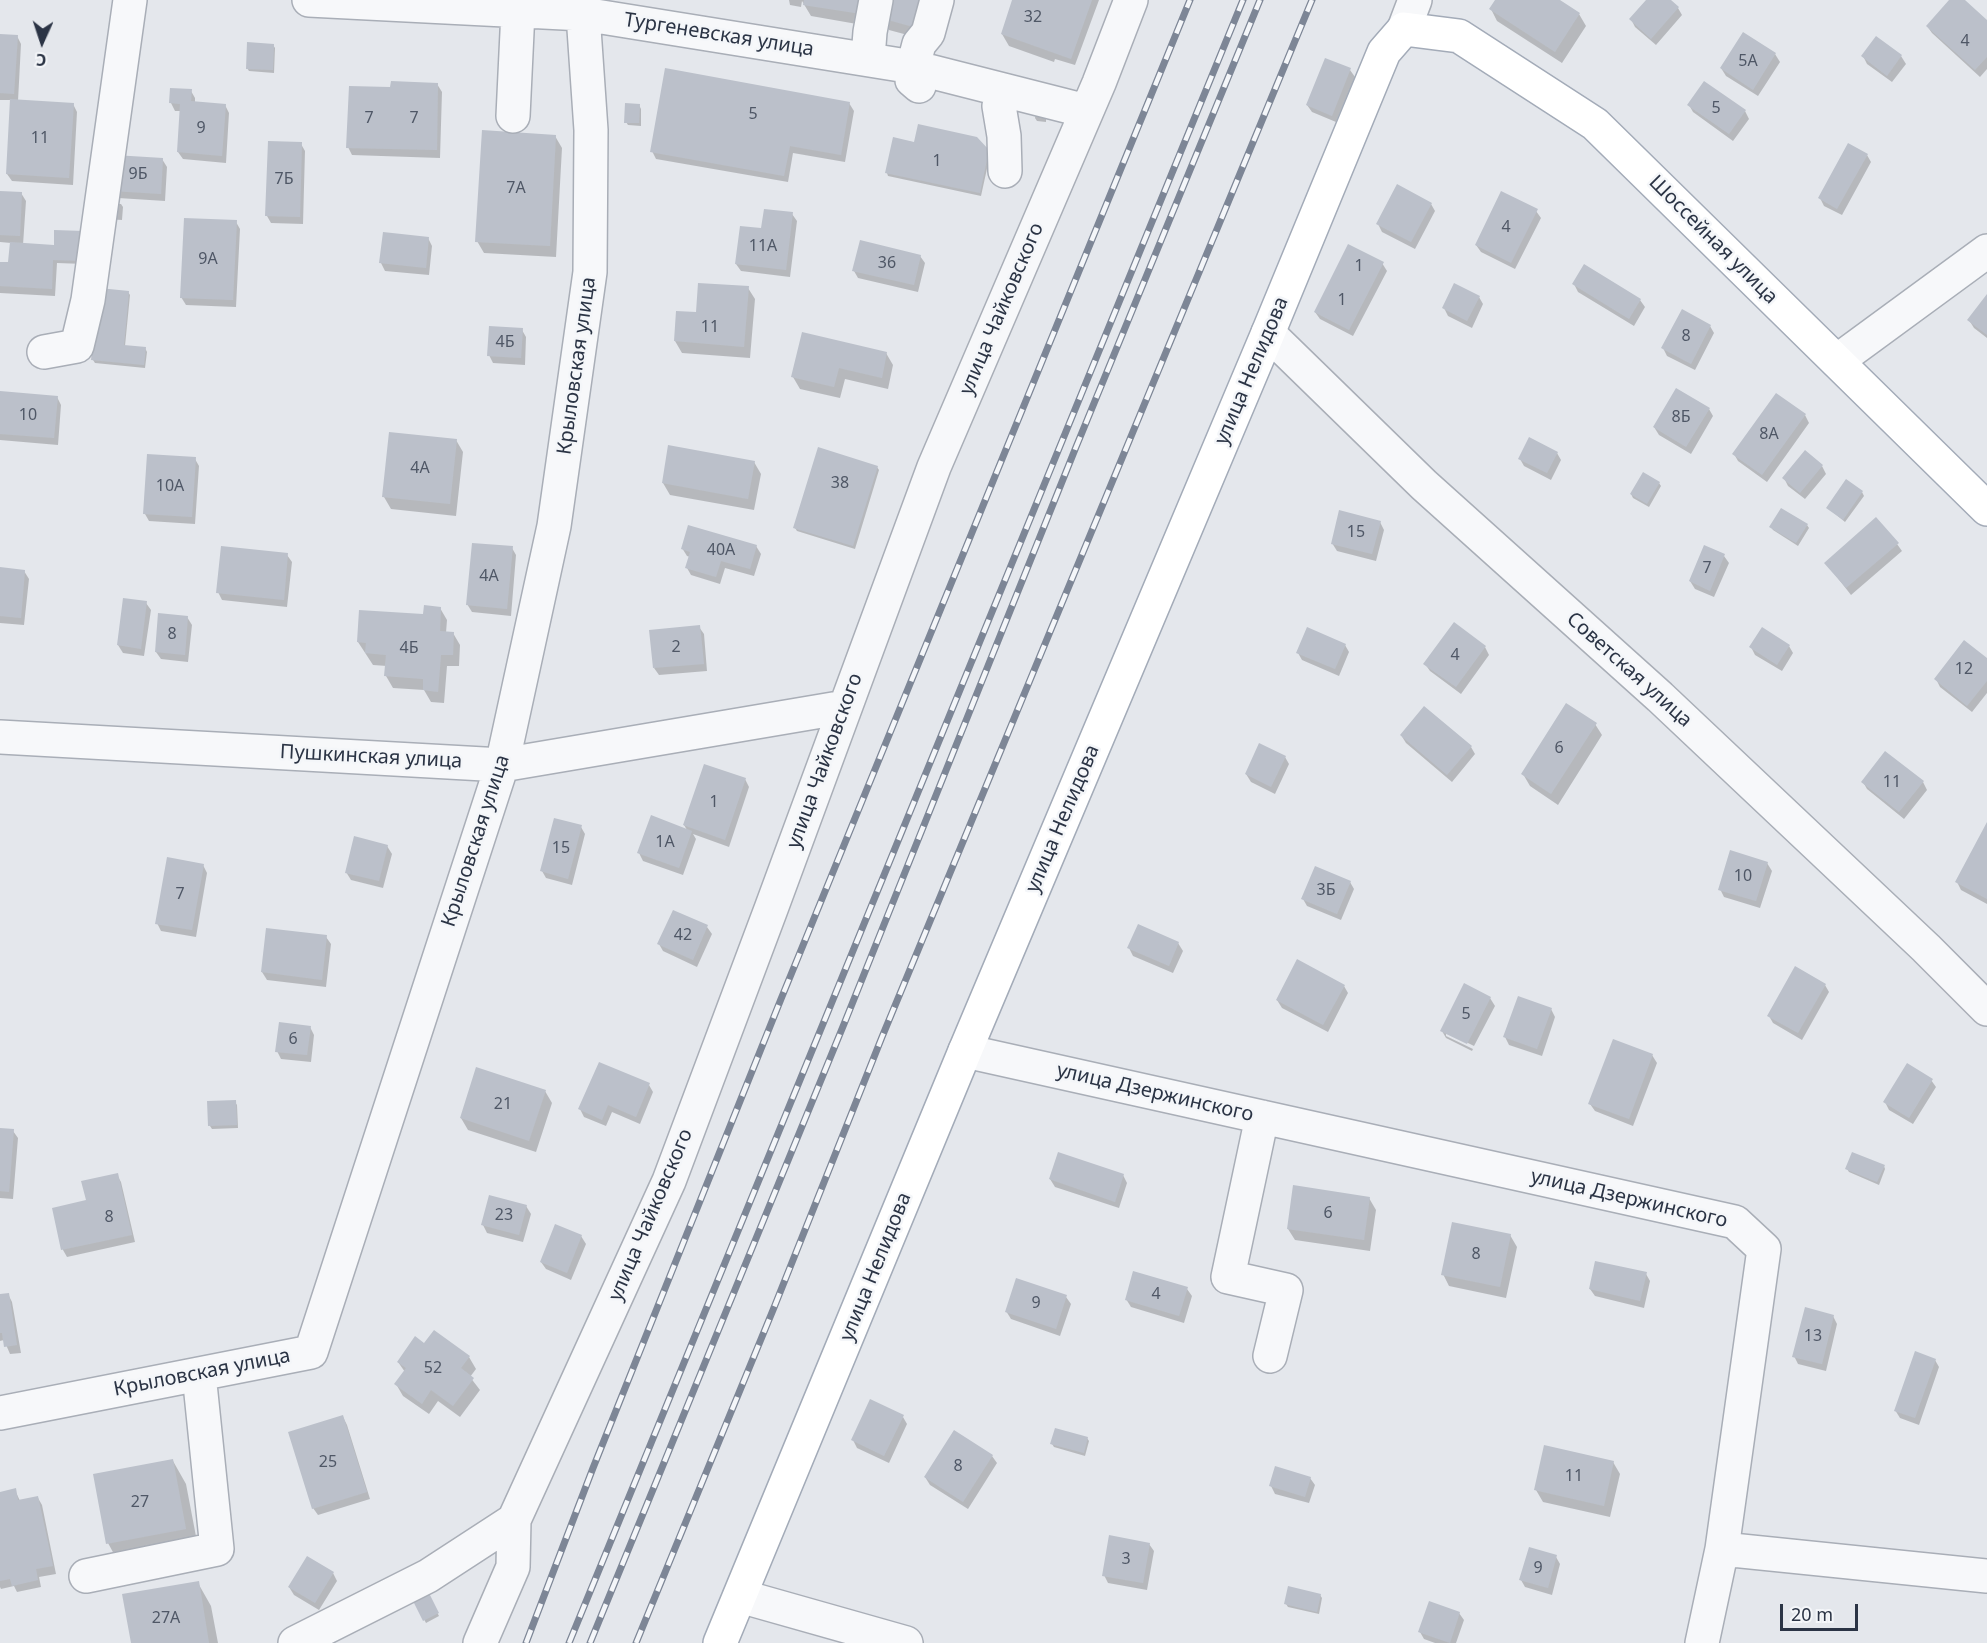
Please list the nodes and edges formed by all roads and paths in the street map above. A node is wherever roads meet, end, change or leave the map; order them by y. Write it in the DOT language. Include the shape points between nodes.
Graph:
graph roads {
  1 [pos="130,0"];
  2 [pos="309,0"];
  3 [pos="876,0"];
  4 [pos="937,0"];
  5 [pos="1131,0"];
  6 [pos="583,7"];
  7 [pos="518,11"];
  8 [pos="1409,15"];
  9 [pos="868,58"];
  10 [pos="913,67"];
  11 [pos="1006,99"];
  12 [pos="1086,111"];
  13 [pos="513,116"];
  14 [pos="1005,171"];
  15 [pos="1987,251"];
  16 [pos="1268,333"];
  17 [pos="44,352"];
  18 [pos="1837,361"];
  19 [pos="1987,509"];
  20 [pos="845,707"];
  21 [pos="0,736"];
  22 [pos="502,765"];
  23 [pos="1987,1009"];
  24 [pos="965,1051"];
  25 [pos="1262,1117"];
  26 [pos="1270,1356"];
  27 [pos="199,1374"];
  28 [pos="0,1413"];
  29 [pos="514,1520"];
  30 [pos="1722,1549"];
  31 [pos="86,1576"];
  32 [pos="1987,1576"];
  33 [pos="740,1596"];
  34 [pos="295,1643"];
  35 [pos="480,1643"];
  36 [pos="720,1643"];
  37 [pos="906,1643"];
  38 [pos="1702,1643"];
  1 -- 17 [label="street" via="88,300 77,346"];
  2 -- 7 [label="street, Тургеневская улица"];
  3 -- 9 [label="street"];
  4 -- 10 [label="street"];
  5 -- 12 [label="street, улица Чайковского"];
  6 -- 7 [label="street, Тургеневская улица"];
  6 -- 9 [label="street, Тургеневская улица"];
  6 -- 22 [label="street, Крыловская улица" via="591,130 590,272 554,526"];
  7 -- 13 [label="street"];
  8 -- 16 [label="main road, улица Нелидова" via="1384,52"];
  8 -- 18 [label="main road, Шоссейная улица" via="1459,36 1595,124"];
  9 -- 10 [label="street, Тургеневская улица"];
  10 -- 11 [label="street, Тургеневская улица"];
  11 -- 12 [label="street, Тургеневская улица"];
  11 -- 14 [label="street"];
  12 -- 20 [label="street, улица Чайковского" via="934,467"];
  15 -- 18 [label="street"];
  16 -- 23 [label="street, Советская улица" via="1424,485 1660,697"];
  16 -- 24 [label="main road, улица Нелидова"];
  18 -- 19 [label="main road, Шоссейная улица"];
  20 -- 22 [label="street, Пушкинская улица"];
  20 -- 29 [label="street, улица Чайковского" via="669,1181"];
  21 -- 22 [label="street, Пушкинская улица"];
  22 -- 27 [label="street, Крыловская улица" via="311,1352"];
  24 -- 25 [label="street, улица Дзержинского"];
  24 -- 33 [label="main road, улица Нелидова"];
  25 -- 26 [label="street" via="1228,1277 1286,1290"];
  25 -- 30 [label="street, улица Дзержинского" via="1735,1222 1764,1249"];
  27 -- 28 [label="street, Крыловская улица"];
  27 -- 31 [label="street" via="217,1549"];
  29 -- 34 [label="street" via="428,1576"];
  29 -- 35 [label="street" via="513,1567"];
  30 -- 32 [label="street"];
  30 -- 38 [label="street"];
  33 -- 36 [label="main road, улица Нелидова"];
  33 -- 37 [label="street"];
}
